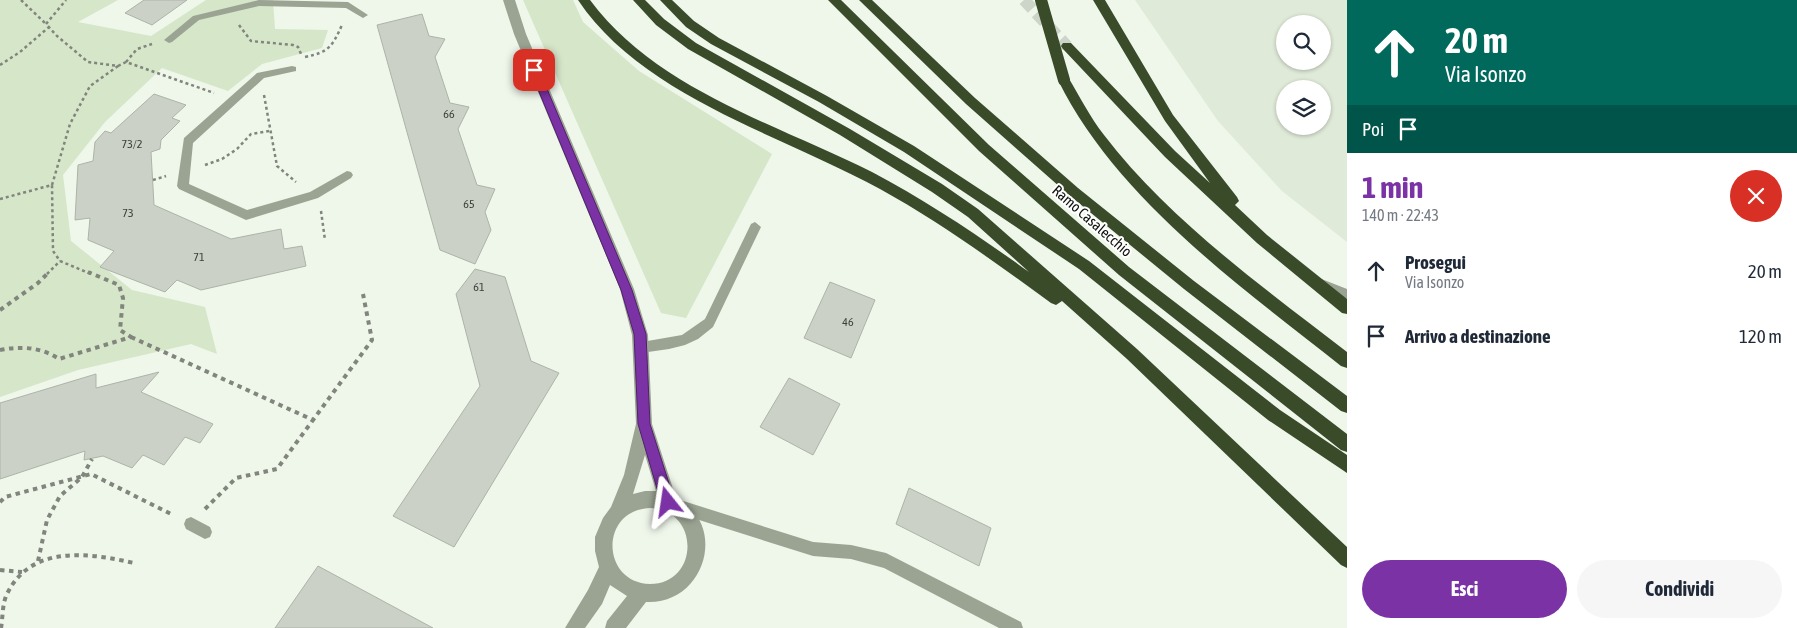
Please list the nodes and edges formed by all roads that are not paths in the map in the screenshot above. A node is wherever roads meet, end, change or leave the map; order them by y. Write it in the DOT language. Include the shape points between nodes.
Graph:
graph roads {
  1 [pos="509,0"];
  2 [pos="584,0"];
  3 [pos="640,0"];
  4 [pos="666,0"];
  5 [pos="834,0"];
  6 [pos="865,0"];
  7 [pos="1041,0"];
  8 [pos="1099,0"];
  9 [pos="363,15"];
  10 [pos="169,40"];
  11 [pos="1067,46"];
  12 [pos="292,69"];
  13 [pos="347,175"];
  14 [pos="755,227"];
  15 [pos="1262,238"];
  16 [pos="1313,280"];
  17 [pos="1347,294"];
  18 [pos="1347,308"];
  19 [pos="641,347"];
  20 [pos="1132,354"];
  21 [pos="1347,361"];
  22 [pos="1347,406"];
  23 [pos="644,424"];
  24 [pos="1347,444"];
  25 [pos="1347,464"];
  26 [pos="671,503"];
  27 [pos="617,513"];
  28 [pos="191,524"];
  29 [pos="205,532"];
  30 [pos="1347,559"];
  31 [pos="608,568"];
  32 [pos="642,592"];
  33 [pos="574,628"];
  34 [pos="614,628"];
  35 [pos="1015,628"];
  1 -- 19 [label="street" via="520,34 627,290"];
  2 -- 20 [label="highway" via="615,37 668,78 841,162 921,207 976,241"];
  3 -- 20 [label="highway" via="660,22 692,46 854,137 973,213"];
  4 -- 25 [label="highway" via="690,24 715,42 909,149 1068,255 1274,415"];
  5 -- 24 [label="highway, Ramo Casalecchio" via="984,148 1124,271"];
  6 -- 22 [label="highway, Ramo Casalecchio" via="976,107 1097,211"];
  7 -- 21 [label="highway, bridge" via="1064,80 1074,101 1108,151 1157,202 1236,274"];
  8 -- 15 [label="highway" via="1169,118"];
  9 -- 10 [label="lane" via="348,5 259,2 196,18"];
  11 -- 15 [label="highway" via="1170,154"];
  12 -- 13 [label="lane" via="261,75 188,141 183,186 246,215 314,195"];
  14 -- 19 [label="lane" via="709,322 682,342"];
  15 -- 16 [label="highway"];
  16 -- 17 [label="lane"];
  16 -- 18 [label="highway"];
  19 -- 23 [label="street"];
  20 -- 30 [label="highway"];
  23 -- 26 [label="street"];
  23 -- 27 [label="street" via="632,476"];
  26 -- 27 [label="street" via="655,498 641,499 627,504"];
  26 -- 32 [label="street" via="685,514 693,526 695,556 680,581 656,592"];
  26 -- 35 [label="lane" via="813,549 852,552 886,561"];
  27 -- 31 [label="street" via="608,525 604,539"];
  28 -- 29 [label="lane"];
  31 -- 32 [label="street" via="622,584"];
  31 -- 33 [label="street" via="595,597"];
  32 -- 34 [label="street"];
}
